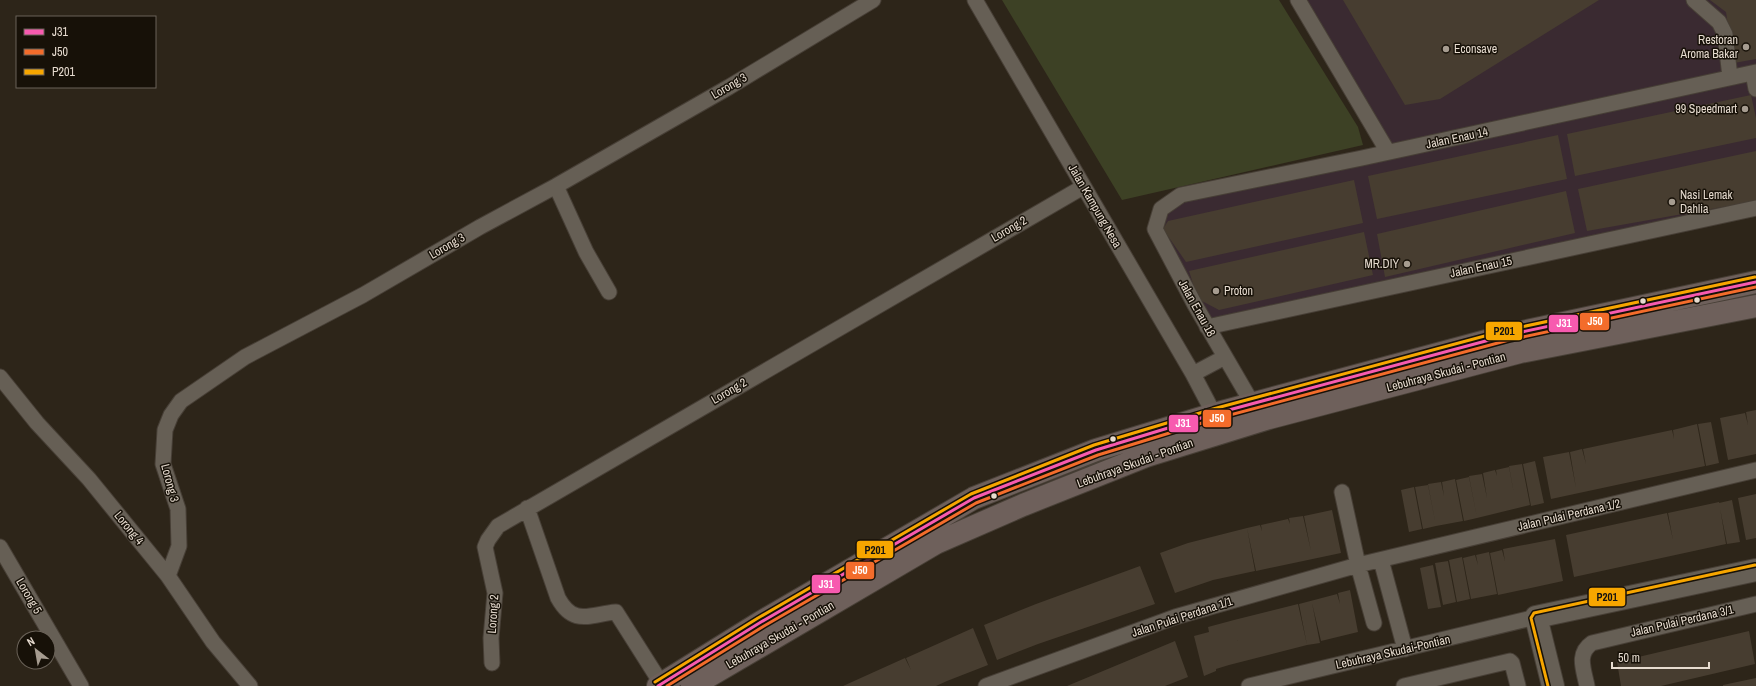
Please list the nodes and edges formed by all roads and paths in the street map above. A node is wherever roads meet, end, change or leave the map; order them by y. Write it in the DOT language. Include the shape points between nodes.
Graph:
graph roads {
  1 [pos="873,0"];
  2 [pos="975,0"];
  3 [pos="1298,0"];
  4 [pos="1694,0"];
  5 [pos="1754,73"];
  6 [pos="1730,77"];
  7 [pos="1756,89"];
  8 [pos="1388,152"];
  9 [pos="556,186"];
  10 [pos="1083,187"];
  11 [pos="1756,208"];
  12 [pos="1161,209"];
  13 [pos="1756,282"];
  14 [pos="609,292"];
  15 [pos="1756,306"];
  16 [pos="1207,327"];
  17 [pos="1225,357"];
  18 [pos="1193,374"];
  19 [pos="0,377"];
  20 [pos="1252,403"];
  21 [pos="1214,414"];
  22 [pos="1756,470"];
  23 [pos="1342,492"];
  24 [pos="527,508"];
  25 [pos="0,546"];
  26 [pos="1381,560"];
  27 [pos="1358,565"];
  28 [pos="1756,570"];
  29 [pos="168,576"];
  30 [pos="1756,604"];
  31 [pos="1536,618"];
  32 [pos="1374,623"];
  33 [pos="1405,649"];
  34 [pos="492,663"];
  35 [pos="660,685"];
  36 [pos="81,686"];
  37 [pos="250,686"];
  38 [pos="692,686"];
  39 [pos="986,686"];
  40 [pos="1250,686"];
  41 [pos="1404,686"];
  42 [pos="1518,686"];
  43 [pos="1554,686"];
  44 [pos="1587,686"];
  1 -- 9 [label="street, Lorong 3" via="729,87"];
  2 -- 10 [label="street, Jalan Kampung Nesa"];
  3 -- 8 [label="street"];
  4 -- 6 [label="street" via="1719,22 1725,34"];
  5 -- 6 [label="street, Jalan Enau 14"];
  5 -- 7 [label="street"];
  6 -- 8 [label="street, Jalan Enau 14"];
  8 -- 12 [label="street, Jalan Enau 14" via="1181,195"];
  9 -- 14 [label="street" via="586,252"];
  9 -- 29 [label="street, Lorong 3" via="363,295 245,357 181,401 171,414 165,430 163,464 178,510 179,546"];
  10 -- 18 [label="street, Jalan Kampung Nesa"];
  10 -- 24 [label="street, Lorong 2"];
  11 -- 16 [label="street, Jalan Enau 15"];
  12 -- 16 [label="street, Jalan Enau 18" via="1155,229"];
  13 -- 20 [label="highway, Lebuhraya Skudai - Pontian" via="1508,335"];
  15 -- 38 [label="highway, Lebuhraya Skudai - Pontian" via="1520,352 1269,418 1146,456 1023,505 936,544"];
  16 -- 17 [label="street, Jalan Enau 18"];
  17 -- 18 [label="street"];
  17 -- 20 [label="street, Jalan Enau 18"];
  18 -- 21 [label="street, Jalan Kampung Nesa"];
  19 -- 29 [label="street, Lorong 4" via="37,423 89,479"];
  20 -- 21 [label="highway, Lebuhraya Skudai - Pontian"];
  21 -- 35 [label="highway, Lebuhraya Skudai - Pontian" via="1096,450 974,498 787,606"];
  22 -- 26 [label="street, Jalan Pulai Perdana 1/2"];
  23 -- 27 [label="street"];
  24 -- 34 [label="street, Lorong 2" via="498,526 485,547 495,593 491,638"];
  24 -- 35 [label="street" via="558,598 564,608 582,618 616,612"];
  25 -- 36 [label="street, Lorong 5"];
  26 -- 27 [label="street, Jalan Pulai Perdana 1/1"];
  26 -- 33 [label="street"];
  27 -- 32 [label="street"];
  27 -- 39 [label="street, Jalan Pulai Perdana 1/1" via="1175,617"];
  28 -- 31 [label="street"];
  29 -- 37 [label="street, Lorong 4" via="213,642"];
  30 -- 44 [label="street, Jalan Pulai Perdana 3/1" via="1592,643 1585,647 1582,659"];
  31 -- 33 [label="street, Lebuhraya Skudai-Pontian"];
  31 -- 43 [label="street"];
  33 -- 40 [label="street, Lebuhraya Skudai-Pontian"];
  41 -- 42 [label="street" via="1510,661"];
}
